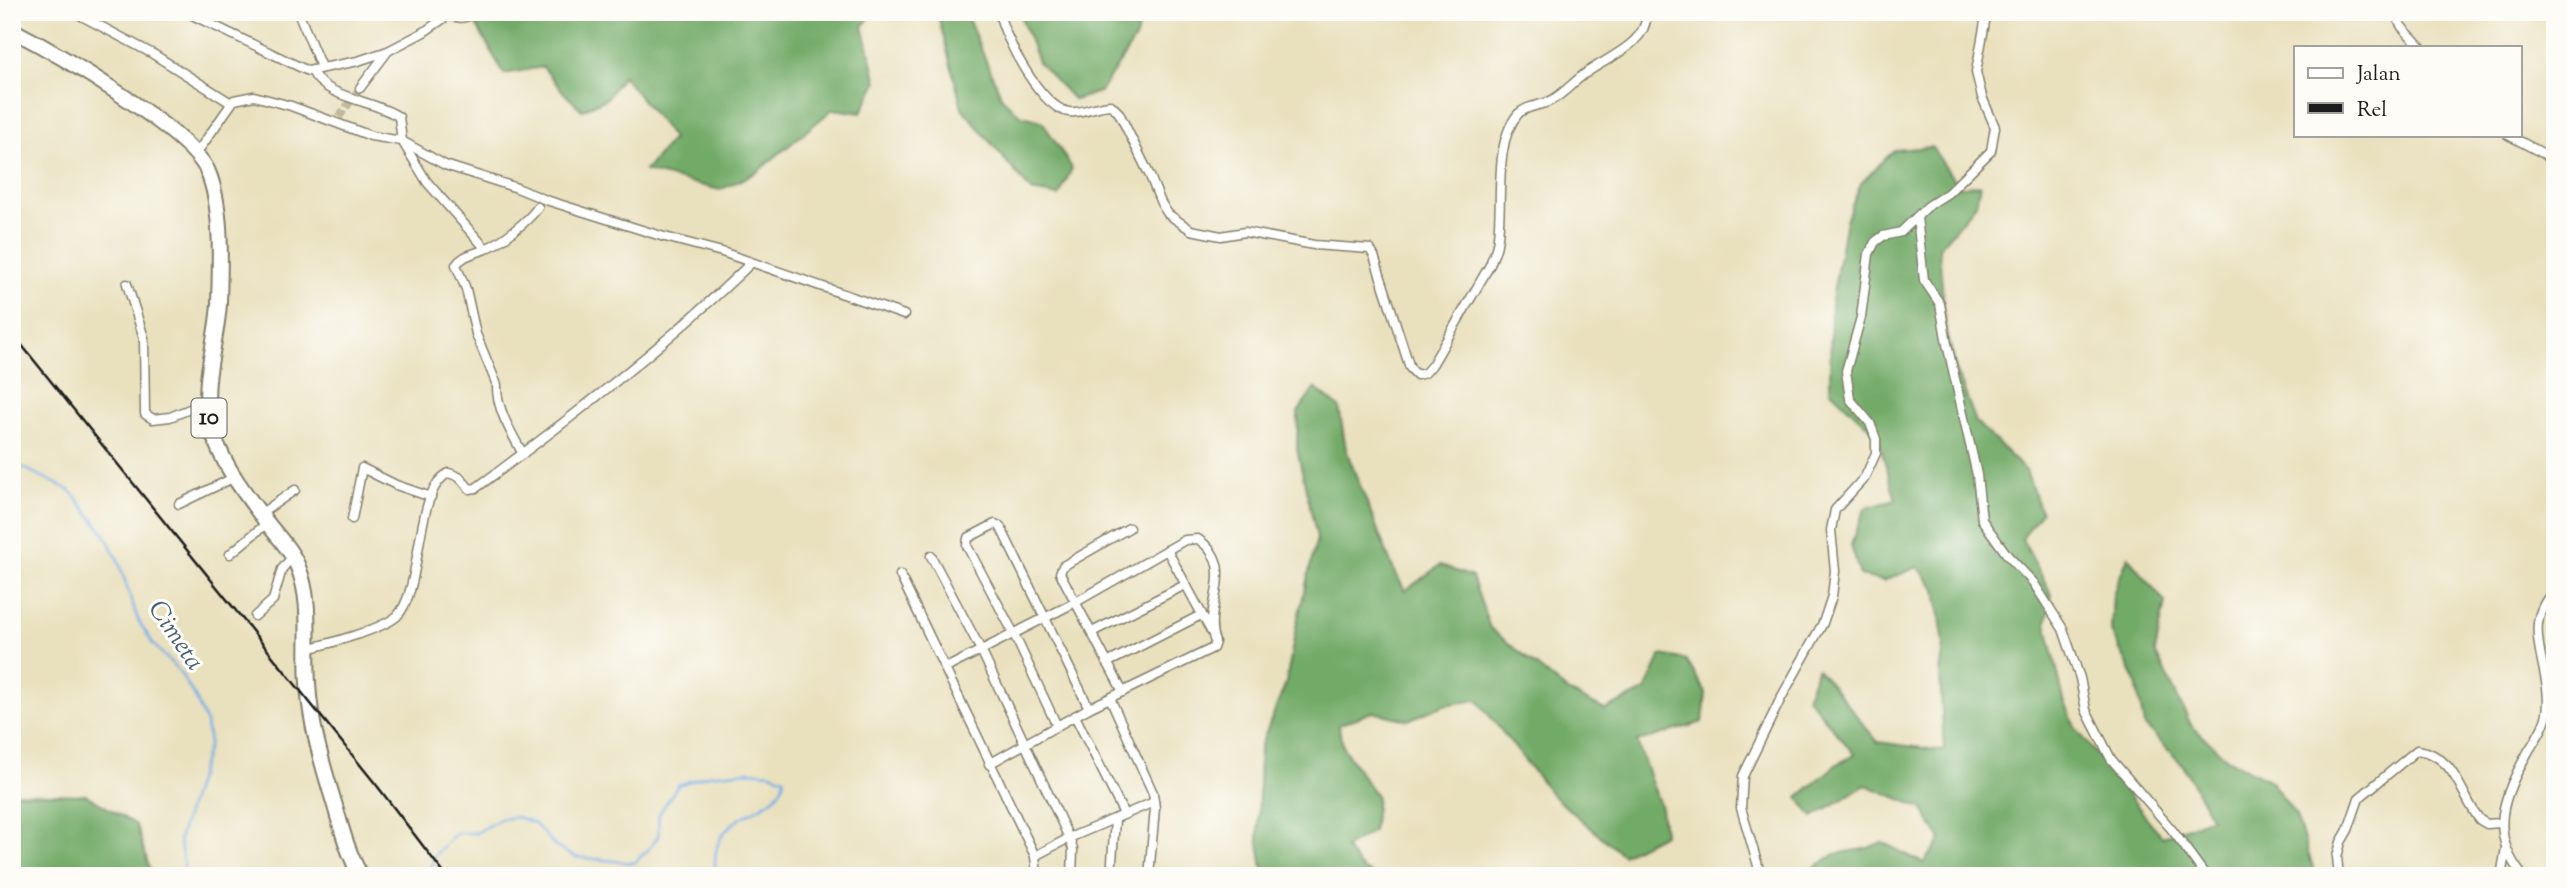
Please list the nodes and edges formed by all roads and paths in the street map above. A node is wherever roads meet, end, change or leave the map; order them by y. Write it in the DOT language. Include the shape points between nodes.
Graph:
graph roads {
  1 [pos="74,12"];
  2 [pos="186,12"];
  3 [pos="299,12"];
  4 [pos="475,12"];
  5 [pos="999,12"];
  6 [pos="1646,12"];
  7 [pos="1985,12"];
  8 [pos="2393,12"];
  9 [pos="451,14"];
  10 [pos="12,30"];
  11 [pos="2420,46"];
  12 [pos="388,51"];
  13 [pos="321,67"];
  14 [pos="312,71"];
  15 [pos="360,88"];
  16 [pos="231,103"];
  17 [pos="2510,136"];
  18 [pos="402,141"];
  19 [pos="195,154"];
  20 [pos="2555,165"];
  21 [pos="538,207"];
  22 [pos="1917,217"];
  23 [pos="486,249"];
  24 [pos="750,264"];
  25 [pos="127,284"];
  26 [pos="904,315"];
  27 [pos="206,402"];
  28 [pos="523,454"];
  29 [pos="235,477"];
  30 [pos="295,490"];
  31 [pos="431,496"];
  32 [pos="179,504"];
  33 [pos="264,518"];
  34 [pos="352,519"];
  35 [pos="1129,528"];
  36 [pos="1167,551"];
  37 [pos="230,554"];
  38 [pos="293,556"];
  39 [pos="931,556"];
  40 [pos="900,575"];
  41 [pos="1185,585"];
  42 [pos="2555,590"];
  43 [pos="1076,602"];
  44 [pos="1201,615"];
  45 [pos="255,616"];
  46 [pos="1044,618"];
  47 [pos="1092,632"];
  48 [pos="1211,632"];
  49 [pos="1014,634"];
  50 [pos="307,649"];
  51 [pos="981,650"];
  52 [pos="1107,663"];
  53 [pos="946,668"];
  54 [pos="1123,692"];
  55 [pos="1110,698"];
  56 [pos="1089,708"];
  57 [pos="1075,716"];
  58 [pos="1057,726"];
  59 [pos="1023,744"];
  60 [pos="989,764"];
  61 [pos="1154,802"];
  62 [pos="1119,816"];
  63 [pos="2500,823"];
  64 [pos="1069,838"];
  65 [pos="2506,848"];
  66 [pos="1035,856"];
  67 [pos="360,876"];
  68 [pos="1037,876"];
  69 [pos="1072,876"];
  70 [pos="1111,876"];
  71 [pos="1149,876"];
  72 [pos="1761,876"];
  73 [pos="2206,876"];
  74 [pos="2339,876"];
  75 [pos="2501,876"];
  76 [pos="2523,876"];
  1 -- 16 [label="street"];
  2 -- 14 [label="street"];
  3 -- 13 [label="street"];
  4 -- 9 [label="street" via="467,18"];
  5 -- 6 [label="street" via="1010,44 1045,97 1060,111 1073,113 1111,105 1119,113 1161,204 1191,230 1221,236 1245,232 1370,249 1410,368 1417,375 1432,365 1497,247 1501,159 1513,122 1525,108 1556,98 1626,47 1648,22"];
  7 -- 22 [label="street" via="1976,72 1994,127 1993,145 1986,157"];
  8 -- 11 [label="street"];
  9 -- 12 [label="street"];
  10 -- 19 [label="highway, 10" via="114,90"];
  12 -- 13 [label="street"];
  12 -- 15 [label="street"];
  13 -- 14 [label="street"];
  14 -- 18 [label="street" via="338,94 397,115"];
  16 -- 18 [label="street" via="254,96 337,120 371,136"];
  16 -- 19 [label="street"];
  17 -- 20 [label="street" via="2546,155"];
  18 -- 23 [label="street" via="427,182"];
  18 -- 24 [label="street" via="445,165 587,215"];
  19 -- 27 [label="highway, 10" via="204,163 214,189 220,258 218,316"];
  21 -- 23 [label="street" via="529,219"];
  22 -- 72 [label="street" via="1901,232 1875,242 1870,254 1861,317 1846,371 1850,398 1877,439 1876,453 1865,477 1835,510 1833,583 1826,614 1743,776 1741,808"];
  22 -- 73 [label="street" via="1924,280 1940,304 1977,475 1982,520 2063,629 2086,710 2111,759"];
  23 -- 28 [label="street" via="469,254 456,265 507,424"];
  24 -- 26 [label="street"];
  24 -- 28 [label="street" via="691,320"];
  25 -- 27 [label="street" via="144,338 145,414 153,419 170,417"];
  27 -- 29 [label="highway, 10" via="213,432"];
  28 -- 31 [label="street" via="473,489 447,473"];
  29 -- 32 [label="street"];
  29 -- 33 [label="highway, 10"];
  30 -- 33 [label="street"];
  31 -- 34 [label="street" via="362,468"];
  31 -- 50 [label="street" via="400,613 388,622"];
  33 -- 37 [label="street"];
  33 -- 38 [label="highway, 10"];
  35 -- 43 [label="street" via="1063,566 1060,573"];
  36 -- 41 [label="street"];
  36 -- 43 [label="street"];
  36 -- 48 [label="street" via="1191,538 1203,542 1211,554 1220,578"];
  38 -- 45 [label="street" via="282,569 273,600"];
  38 -- 50 [label="highway, 10" via="304,582"];
  39 -- 51 [label="street"];
  40 -- 53 [label="street"];
  41 -- 44 [label="street"];
  41 -- 47 [label="street"];
  42 -- 63 [label="street" via="2545,599 2537,627 2547,714 2507,796"];
  43 -- 46 [label="street"];
  43 -- 47 [label="street"];
  44 -- 48 [label="street"];
  44 -- 52 [label="street"];
  46 -- 49 [label="street"];
  46 -- 49 [label="street" via="1000,526 995,524 968,538 967,546"];
  46 -- 56 [label="street"];
  47 -- 52 [label="street"];
  48 -- 54 [label="street" via="1213,648"];
  49 -- 51 [label="street"];
  49 -- 58 [label="street"];
  50 -- 67 [label="highway, 10" via="314,727"];
  51 -- 53 [label="street"];
  51 -- 59 [label="street"];
  52 -- 54 [label="street"];
  53 -- 60 [label="street"];
  54 -- 55 [label="street"];
  55 -- 56 [label="street"];
  55 -- 61 [label="street"];
  56 -- 57 [label="street"];
  57 -- 58 [label="street"];
  57 -- 62 [label="street"];
  58 -- 59 [label="street"];
  59 -- 60 [label="street"];
  59 -- 64 [label="street"];
  60 -- 66 [label="street"];
  61 -- 62 [label="street"];
  61 -- 71 [label="street"];
  62 -- 64 [label="street"];
  62 -- 70 [label="street"];
  63 -- 65 [label="street"];
  63 -- 74 [label="street" via="2480,820 2452,769 2432,754 2417,750 2359,798 2337,857"];
  64 -- 66 [label="street"];
  64 -- 69 [label="street"];
  65 -- 75 [label="street"];
  65 -- 76 [label="street"];
  66 -- 68 [label="street"];
}
